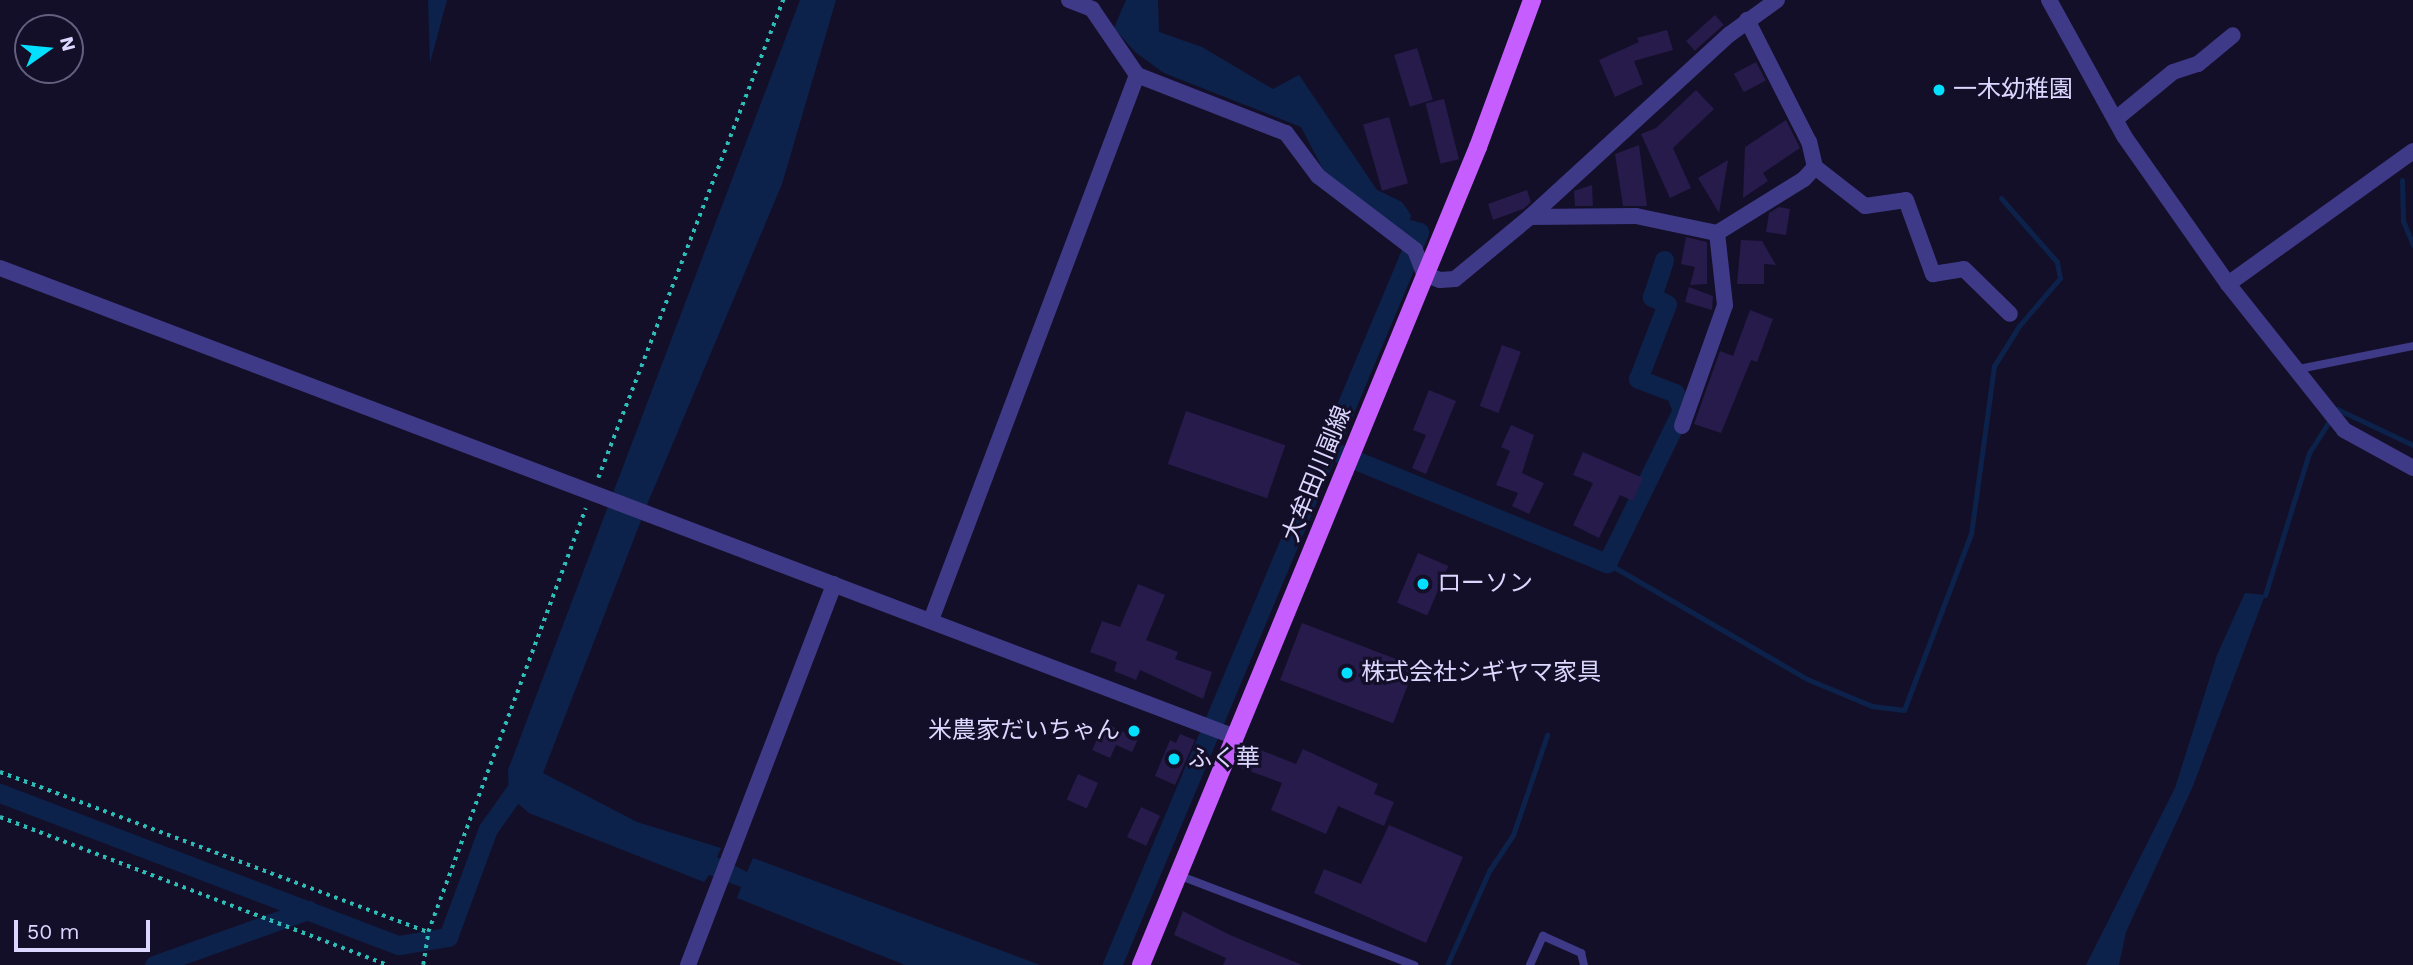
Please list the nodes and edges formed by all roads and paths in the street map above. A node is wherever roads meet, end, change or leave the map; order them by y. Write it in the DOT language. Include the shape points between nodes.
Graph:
graph roads {
  1 [pos="783,0"];
  2 [pos="1069,0"];
  3 [pos="1532,0"];
  4 [pos="1777,0"];
  5 [pos="2049,0"];
  6 [pos="1747,20"];
  7 [pos="2233,35"];
  8 [pos="1137,75"];
  9 [pos="2117,118"];
  10 [pos="2413,151"];
  11 [pos="1815,167"];
  12 [pos="1530,217"];
  13 [pos="1717,233"];
  14 [pos="0,268"];
  15 [pos="1424,274"];
  16 [pos="2228,284"];
  17 [pos="2010,314"];
  18 [pos="2413,346"];
  19 [pos="2299,369"];
  20 [pos="1682,426"];
  21 [pos="2413,468"];
  22 [pos="592,492"];
  23 [pos="834,584"];
  24 [pos="931,620"];
  25 [pos="1235,737"];
  26 [pos="0,772"];
  27 [pos="0,817"];
  28 [pos="1178,876"];
  29 [pos="428,932"];
  30 [pos="387,965"];
  31 [pos="423,965"];
  32 [pos="688,965"];
  33 [pos="1141,965"];
  34 [pos="1414,965"];
  35 [pos="1530,965"];
  36 [pos="1584,965"];
  1 -- 22 [label="path"];
  2 -- 8 [label="street" via="1092,9 1112,45"];
  3 -- 15 [label="main road, 大牟田川副線"];
  4 -- 6 [label="street"];
  5 -- 9 [label="street"];
  6 -- 11 [label="street" via="1792,106"];
  6 -- 12 [label="street"];
  7 -- 9 [label="street" via="2199,64 2173,72"];
  8 -- 15 [label="street" via="1286,133 1318,176 1415,250"];
  8 -- 24 [label="street"];
  9 -- 16 [label="street" via="2160,190"];
  10 -- 16 [label="street"];
  11 -- 13 [label="street"];
  11 -- 17 [label="street" via="1865,206 1906,200 1933,274 1964,269"];
  12 -- 13 [label="street" via="1636,216"];
  12 -- 15 [label="street" via="1455,279"];
  13 -- 20 [label="street" via="1725,305"];
  14 -- 22 [label="street"];
  15 -- 25 [label="main road, 大牟田川副線"];
  16 -- 19 [label="street"];
  18 -- 19 [label="lane"];
  19 -- 21 [label="street" via="2335,416"];
  22 -- 23 [label="street"];
  22 -- 29 [label="path"];
  23 -- 24 [label="street"];
  23 -- 32 [label="street"];
  24 -- 25 [label="street"];
  25 -- 28 [label="main road, 大牟田川副線"];
  26 -- 29 [label="path"];
  27 -- 30 [label="path"];
  28 -- 33 [label="main road, 大牟田川副線"];
  28 -- 34 [label="lane"];
  29 -- 31 [label="path"];
  35 -- 36 [label="lane" via="1543,936 1581,953"];
}
